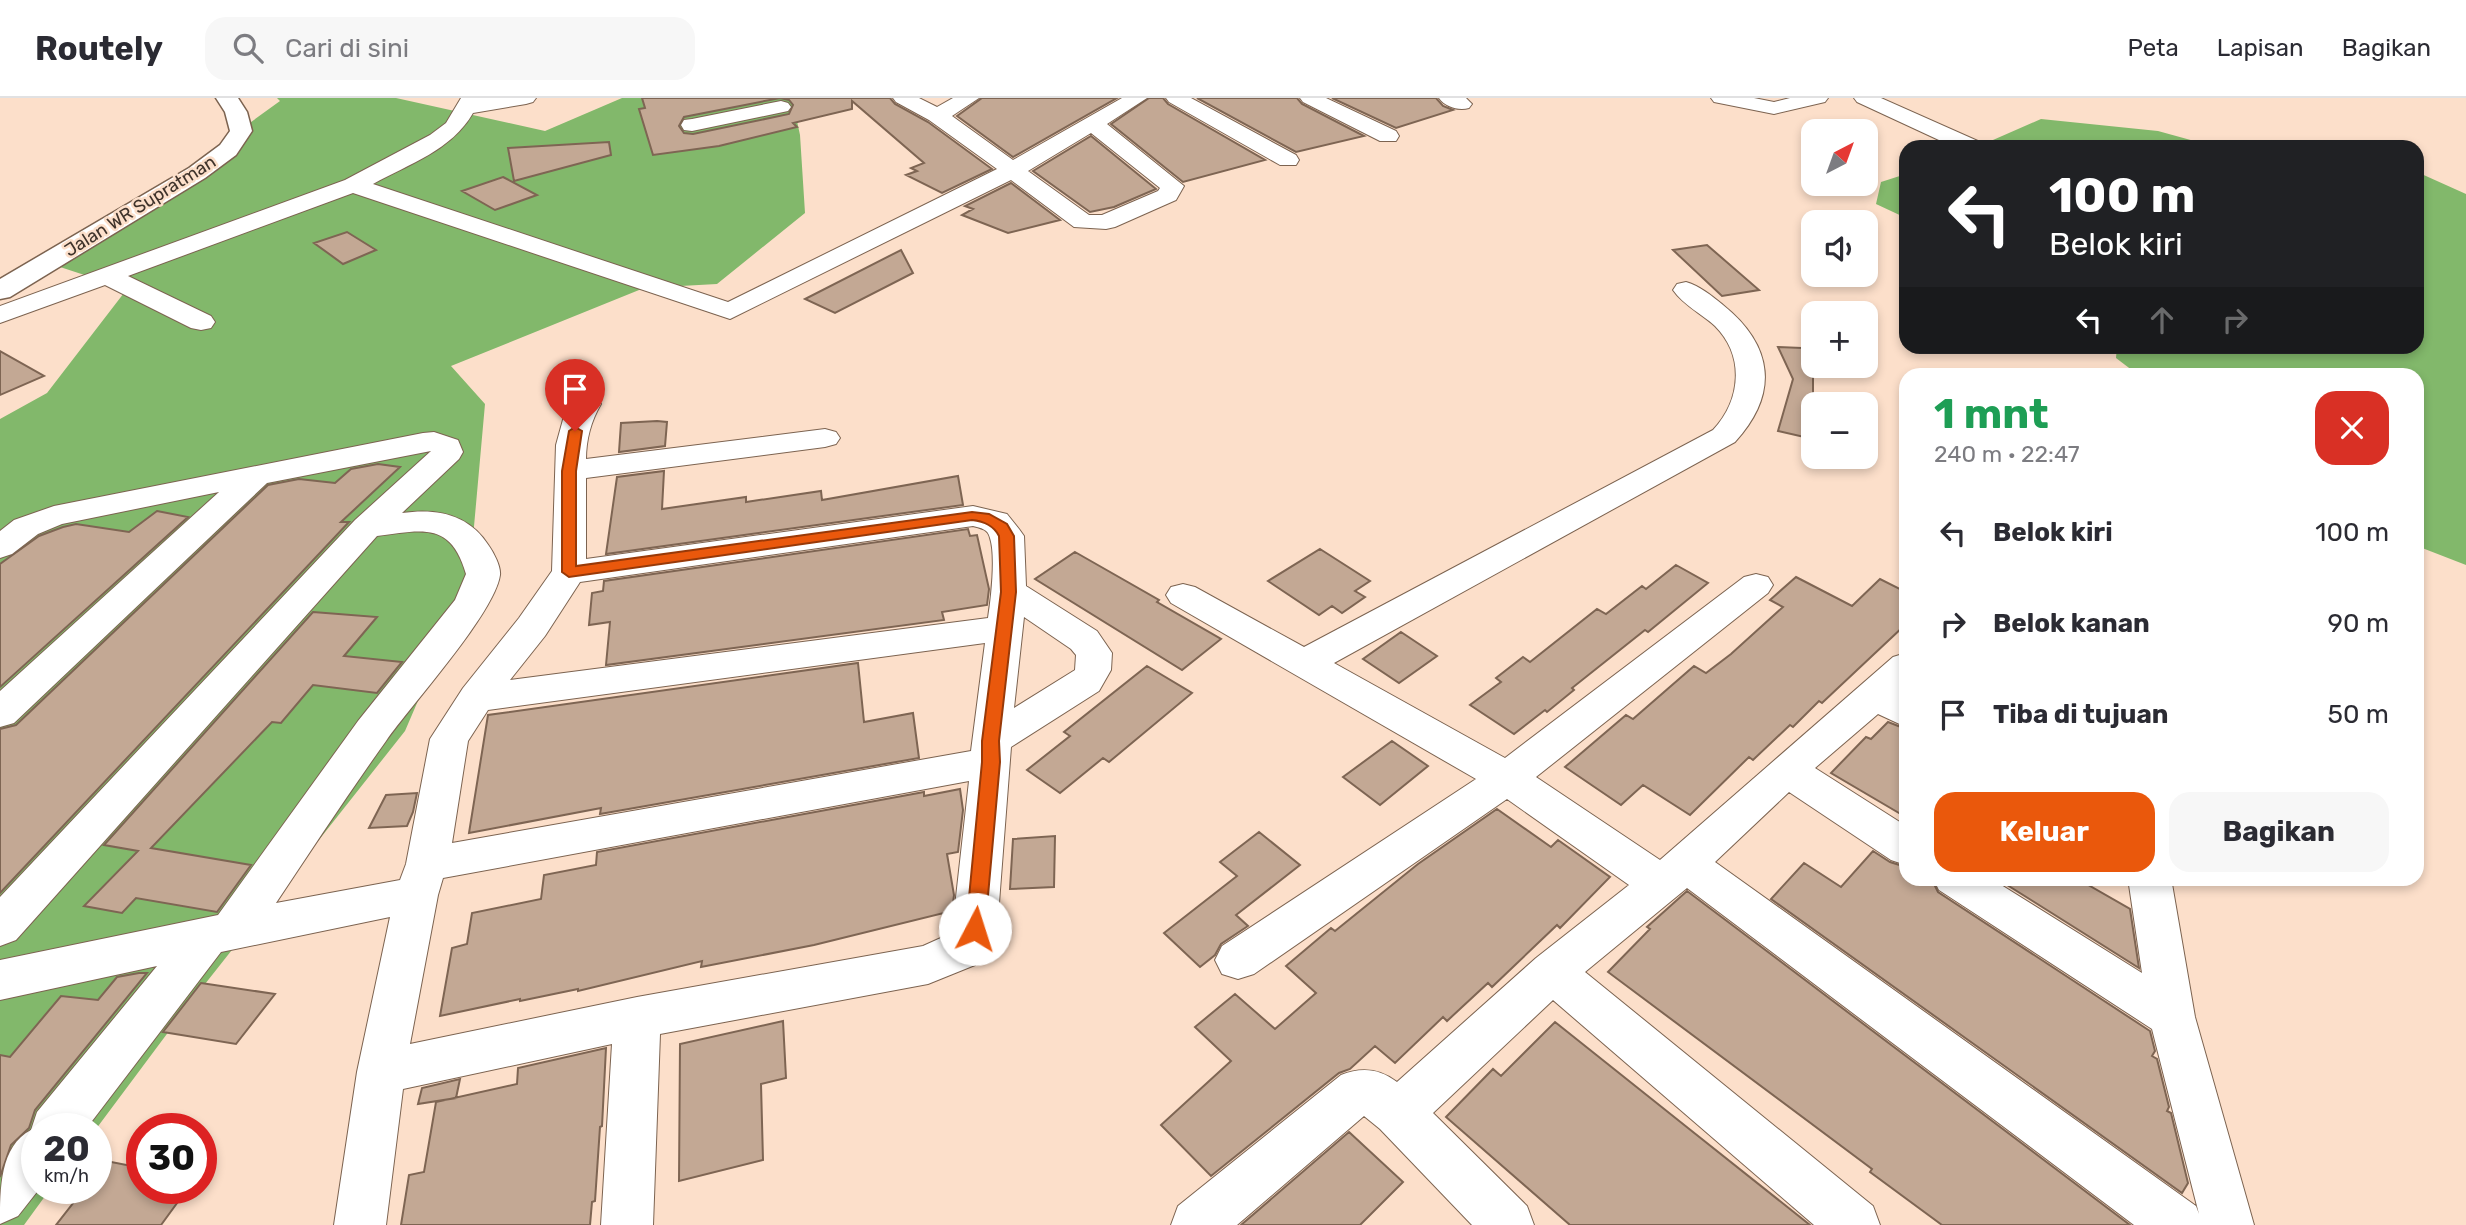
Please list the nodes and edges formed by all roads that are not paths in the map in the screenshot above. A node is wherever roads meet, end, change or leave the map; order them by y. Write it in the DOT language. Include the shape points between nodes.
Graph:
graph roads {
  1 [pos="227,98"];
  2 [pos="526,98"];
  3 [pos="687,98"];
  4 [pos="903,98"];
  5 [pos="969,98"];
  6 [pos="1095,98"];
  7 [pos="1137,98"];
  8 [pos="1177,98"];
  9 [pos="1310,98"];
  10 [pos="1721,98"];
  11 [pos="1818,98"];
  12 [pos="1864,98"];
  13 [pos="470,102"];
  14 [pos="781,107"];
  15 [pos="937,115"];
  16 [pos="692,125"];
  17 [pos="1094,125"];
  18 [pos="1388,136"];
  19 [pos="1957,140"];
  20 [pos="695,150"];
  21 [pos="1288,160"];
  22 [pos="1002,163"];
  23 [pos="353,185"];
  24 [pos="107,276"];
  25 [pos="1685,290"];
  26 [pos="0,291"];
  27 [pos="0,315"];
  28 [pos="201,322"];
  29 [pos="586,404"];
  30 [pos="825,438"];
  31 [pos="569,471"];
  32 [pos="256,476"];
  33 [pos="367,527"];
  34 [pos="0,547"];
  35 [pos="569,572"];
  36 [pos="1756,585"];
  37 [pos="1183,595"];
  38 [pos="1007,610"];
  39 [pos="1303,664"];
  40 [pos="1896,691"];
  41 [pos="475,698"];
  42 [pos="0,713"];
  43 [pos="991,751"];
  44 [pos="1787,770"];
  45 [pos="1507,778"];
  46 [pos="1899,843"];
  47 [pos="1673,874"];
  48 [pos="1967,886"];
  49 [pos="2150,886"];
  50 [pos="387,892"];
  51 [pos="0,927"];
  52 [pos="220,934"];
  53 [pos="1238,960"];
  54 [pos="1552,972"];
  55 [pos="0,980"];
  56 [pos="2172,1017"];
  57 [pos="637,1018"];
  58 [pos="381,1072"];
  59 [pos="69,1113"];
  60 [pos="1398,1113"];
  61 [pos="21,1172"];
  62 [pos="0,1198"];
  63 [pos="360,1225"];
  64 [pos="627,1225"];
  65 [pos="1197,1225"];
  66 [pos="1508,1225"];
  67 [pos="1854,1225"];
  68 [pos="2177,1225"];
  69 [pos="2228,1225"];
  1 -- 26 [label="highway, Jalan WR Supratman" via="240,131 228,150"];
  2 -- 13 [label="street"];
  3 -- 16 [label="street"];
  4 -- 15 [label="street"];
  5 -- 15 [label="street"];
  6 -- 22 [label="street"];
  7 -- 17 [label="street"];
  8 -- 21 [label="street"];
  9 -- 18 [label="street"];
  10 -- 11 [label="street" via="1774,108"];
  12 -- 19 [label="street"];
  13 -- 23 [label="street" via="454,127 438,140"];
  14 -- 16 [label="street"];
  15 -- 22 [label="street"];
  16 -- 20 [label="street"];
  17 -- 22 [label="street"];
  17 -- 22 [label="street" via="1172,186 1168,195 1106,222 1090,223 1076,219"];
  22 -- 23 [label="street" via="730,311"];
  23 -- 24 [label="street"];
  24 -- 27 [label="street"];
  24 -- 28 [label="street"];
  25 -- 39 [label="street" via="1741,340 1750,364 1749,392 1741,417 1724,436"];
  29 -- 31 [label="street" via="571,445"];
  30 -- 31 [label="street"];
  31 -- 35 [label="street"];
  32 -- 33 [label="street" via="423,442 447,447 448,452"];
  32 -- 34 [label="street" via="44,519"];
  32 -- 42 [label="street"];
  33 -- 51 [label="street"];
  33 -- 52 [label="street" via="442,522 468,539 483,574 471,604"];
  35 -- 38 [label="street" via="972,516 995,522 1007,536"];
  35 -- 41 [label="street"];
  36 -- 45 [label="street"];
  37 -- 39 [label="street"];
  38 -- 41 [label="street"];
  38 -- 43 [label="street"];
  38 -- 43 [label="street" via="1084,640 1094,653 1093,670 1086,682"];
  39 -- 45 [label="street"];
  40 -- 44 [label="street"];
  41 -- 50 [label="street" via="449,739"];
  43 -- 50 [label="street"];
  43 -- 57 [label="street" via="975,929 959,951 928,965"];
  44 -- 46 [label="street"];
  44 -- 47 [label="street"];
  45 -- 47 [label="street"];
  45 -- 53 [label="street"];
  47 -- 54 [label="street"];
  47 -- 68 [label="street"];
  48 -- 56 [label="street"];
  49 -- 56 [label="street"];
  50 -- 52 [label="street"];
  50 -- 58 [label="street"];
  52 -- 55 [label="street"];
  52 -- 59 [label="street"];
  54 -- 60 [label="street"];
  54 -- 67 [label="street"];
  56 -- 69 [label="street"];
  57 -- 58 [label="street"];
  57 -- 64 [label="street"];
  58 -- 63 [label="street"];
  60 -- 65 [label="street" via="1373,1093 1358,1091"];
  60 -- 66 [label="street"];
  61 -- 62 [label="street"];
}
